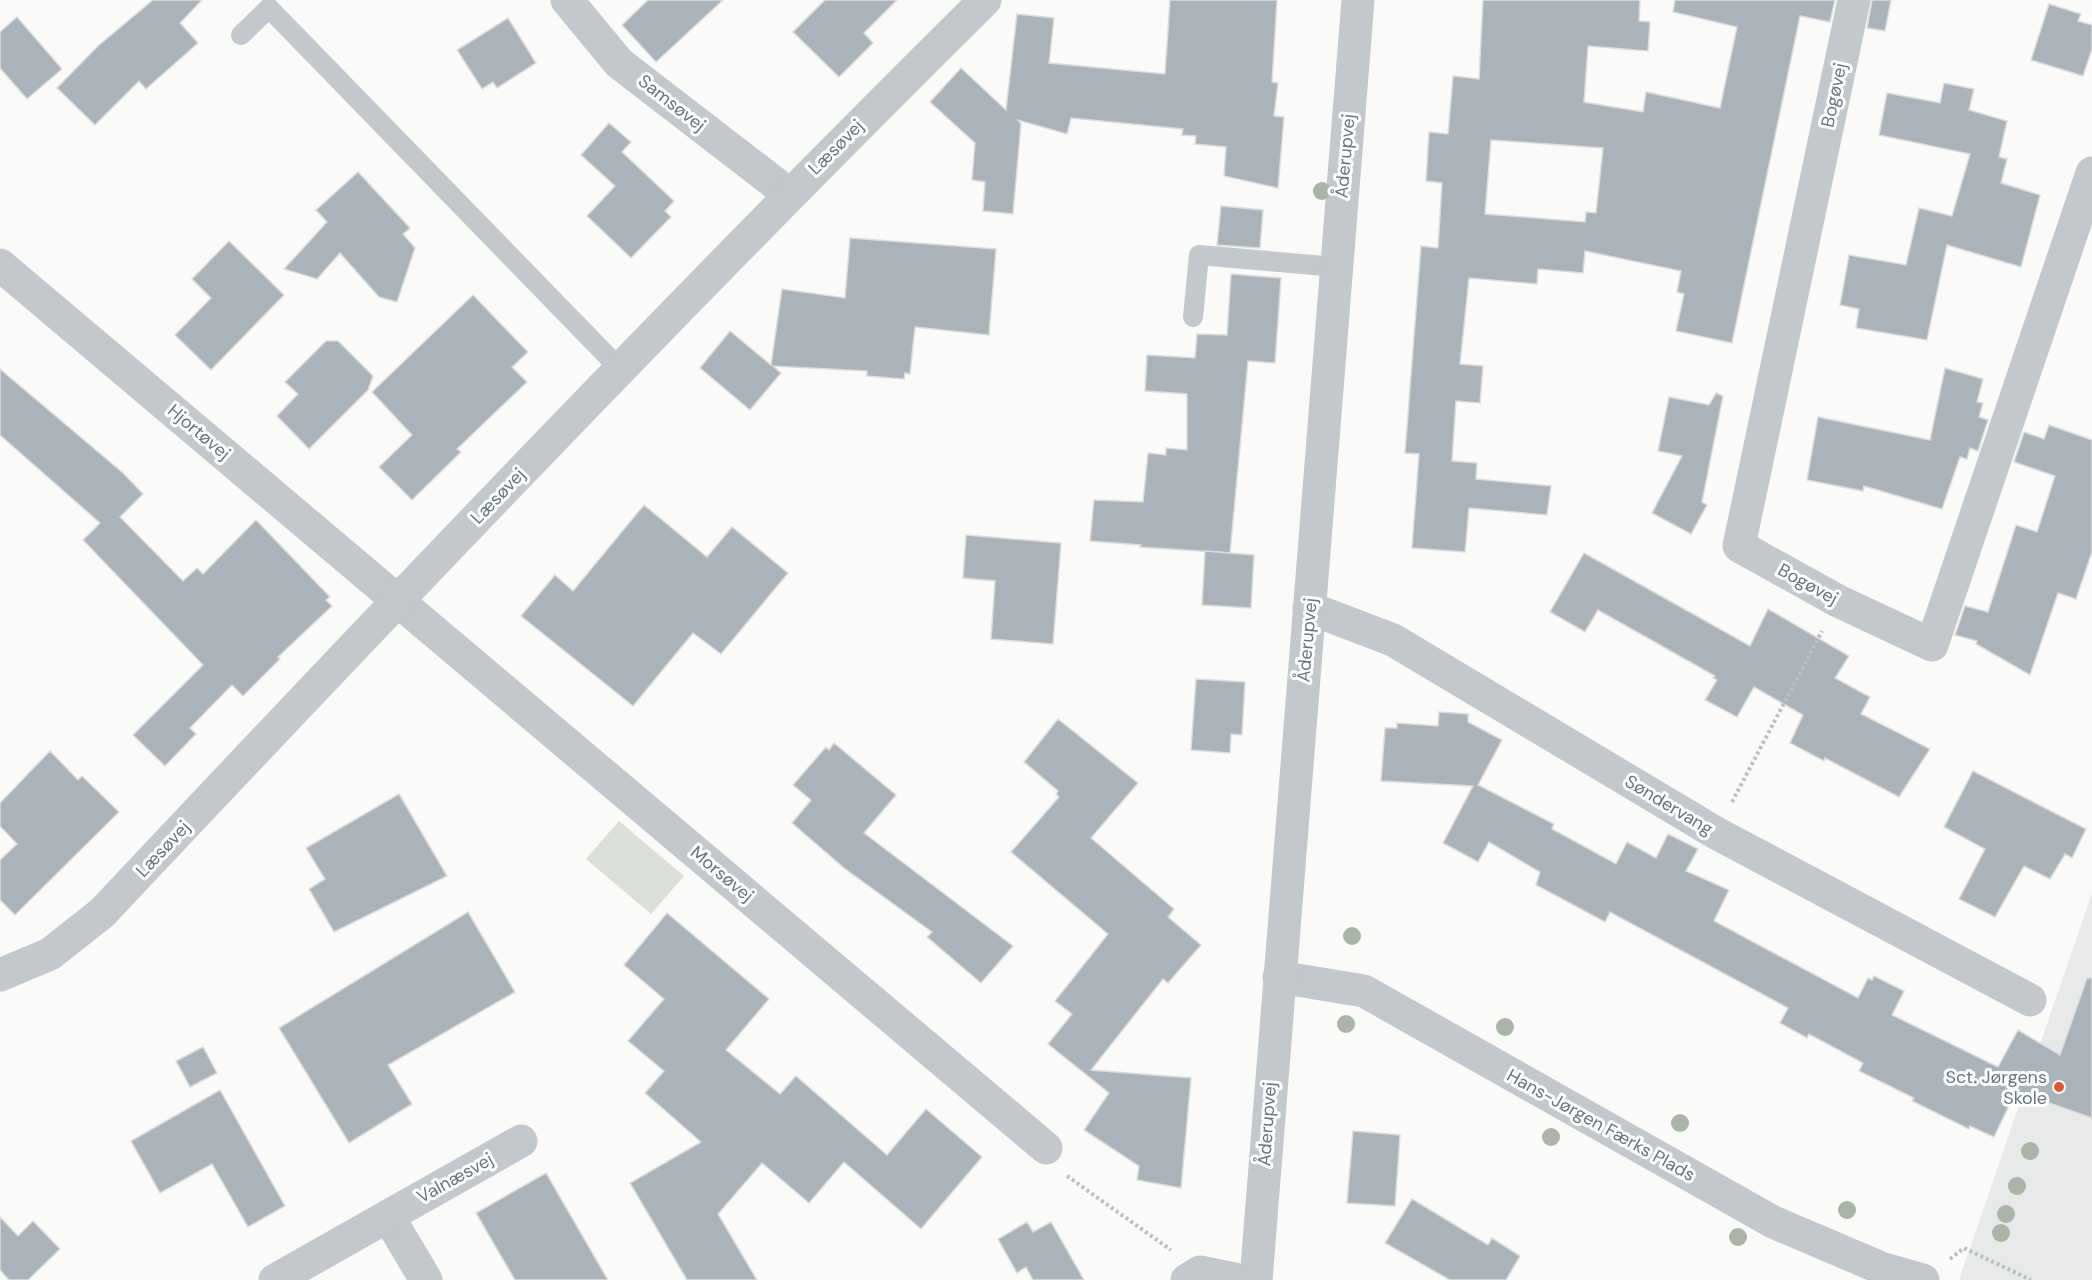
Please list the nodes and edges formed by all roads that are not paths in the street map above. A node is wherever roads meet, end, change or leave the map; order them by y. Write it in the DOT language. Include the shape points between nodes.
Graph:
graph roads {
  1 [pos="567,0"];
  2 [pos="985,0"];
  3 [pos="1358,0"];
  4 [pos="1854,0"];
  5 [pos="241,35"];
  6 [pos="2092,173"];
  7 [pos="789,194"];
  8 [pos="0,265"];
  9 [pos="1336,267"];
  10 [pos="1193,317"];
  11 [pos="620,369"];
  12 [pos="398,600"];
  13 [pos="1309,608"];
  14 [pos="0,975"];
  15 [pos="1279,977"];
  16 [pos="2030,1000"];
  17 [pos="521,1141"];
  18 [pos="1046,1148"];
  19 [pos="388,1216"];
  20 [pos="1194,1276"];
  21 [pos="274,1280"];
  22 [pos="426,1280"];
  23 [pos="1239,1280"];
  24 [pos="1256,1280"];
  25 [pos="1923,1280"];
  1 -- 7 [label="street, Samsøvej" via="619,63"];
  2 -- 7 [label="street, Læsøvej"];
  3 -- 9 [label="street, Åderupvej"];
  4 -- 6 [label="street, Bogøvej" via="1739,546 1838,601 1932,645"];
  5 -- 11 [label="lane" via="269,8"];
  7 -- 11 [label="street, Læsøvej"];
  8 -- 12 [label="street, Hjortøvej"];
  9 -- 10 [label="lane" via="1198,255"];
  9 -- 13 [label="street, Åderupvej"];
  11 -- 12 [label="street, Læsøvej"];
  12 -- 14 [label="street, Læsøvej" via="102,913 50,954"];
  12 -- 18 [label="street, Morsøvej"];
  13 -- 15 [label="street, Åderupvej"];
  13 -- 16 [label="street, Søndervang" via="1393,640 1716,833"];
  15 -- 24 [label="street, Åderupvej"];
  15 -- 25 [label="street, Hans-Jørgen Færks Plads" via="1364,991 1773,1222 1881,1268"];
  17 -- 19 [label="street, Valnæsvej"];
  19 -- 21 [label="street, Valnæsvej"];
  19 -- 22 [label="street"];
  20 -- 23 [label="street"];
}
